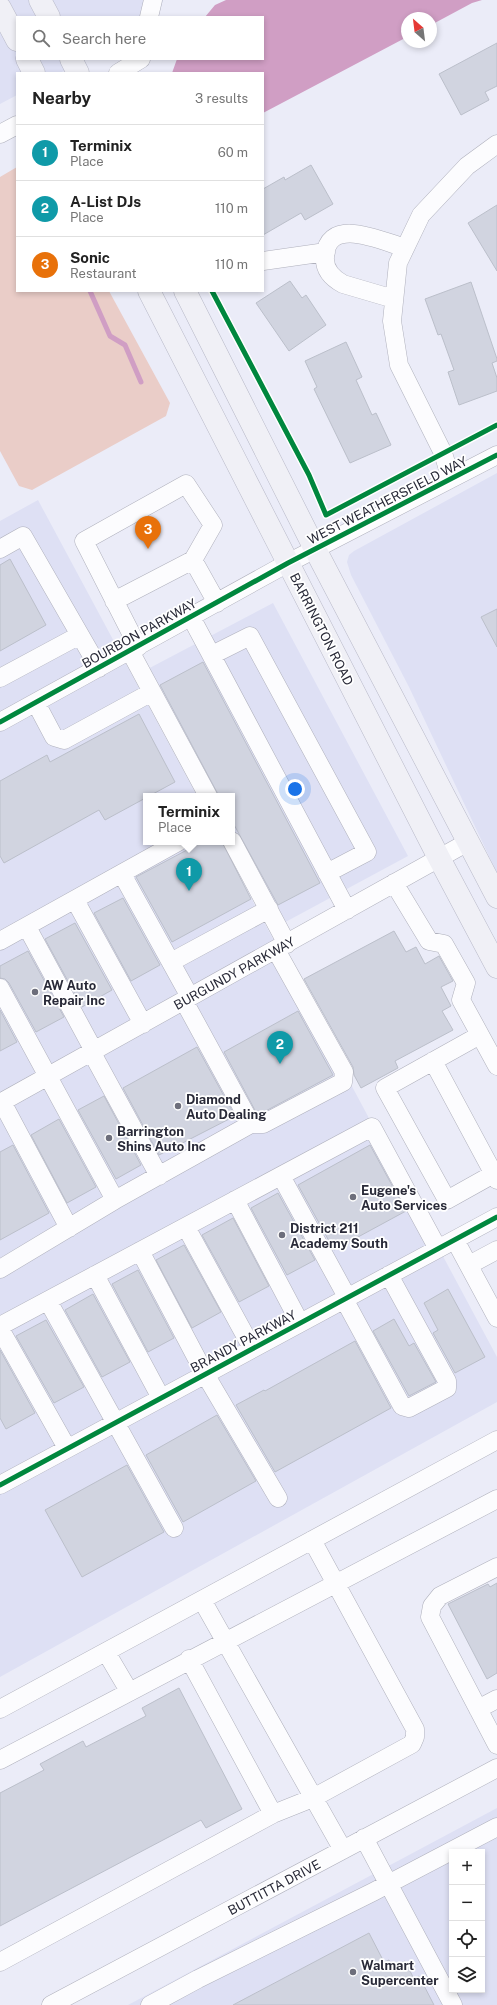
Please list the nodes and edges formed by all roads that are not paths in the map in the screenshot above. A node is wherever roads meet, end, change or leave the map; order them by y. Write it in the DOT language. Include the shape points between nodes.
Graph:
graph roads {
  1 [pos="40,0"];
  2 [pos="153,0"];
  3 [pos="0,8"];
  4 [pos="48,16"];
  5 [pos="149,16"];
  6 [pos="16,38"];
  7 [pos="28,60"];
  8 [pos="72,60"];
  9 [pos="139,60"];
  10 [pos="34,72"];
  11 [pos="78,72"];
  12 [pos="120,72"];
  13 [pos="16,126"];
  14 [pos="0,134"];
  15 [pos="497,144"];
  16 [pos="405,248"];
  17 [pos="326,252"];
  18 [pos="264,261"];
  19 [pos="150,292"];
  20 [pos="185,292"];
  21 [pos="394,299"];
  22 [pos="497,455"];
  23 [pos="451,479"];
  24 [pos="315,549"];
  25 [pos="0,550"];
  26 [pos="193,560"];
  27 [pos="288,563"];
  28 [pos="114,600"];
  29 [pos="216,603"];
  30 [pos="192,617"];
  31 [pos="80,635"];
  32 [pos="134,649"];
  33 [pos="212,655"];
  34 [pos="99,668"];
  35 [pos="0,678"];
  36 [pos="152,692"];
  37 [pos="36,703"];
  38 [pos="0,722"];
  39 [pos="206,793"];
  40 [pos="468,842"];
  41 [pos="173,845"];
  42 [pos="234,845"];
  43 [pos="439,858"];
  44 [pos="327,873"];
  45 [pos="122,874"];
  46 [pos="394,883"];
  47 [pos="497,897"];
  48 [pos="75,900"];
  49 [pos="269,909"];
  50 [pos="347,910"];
  51 [pos="27,927"];
  52 [pos="0,941"];
  53 [pos="281,947"];
  54 [pos="171,962"];
  55 [pos="497,967"];
  56 [pos="0,988"];
  57 [pos="187,999"];
  58 [pos="142,1024"];
  59 [pos="480,1035"];
  60 [pos="93,1052"];
  61 [pos="433,1061"];
  62 [pos="497,1066"];
  63 [pos="48,1076"];
  64 [pos="1,1102"];
  65 [pos="251,1124"];
  66 [pos="496,1175"];
  67 [pos="159,1176"];
  68 [pos="281,1176"];
  69 [pos="115,1200"];
  70 [pos="235,1200"];
  71 [pos="497,1217"];
  72 [pos="186,1226"];
  73 [pos="69,1228"];
  74 [pos="455,1240"];
  75 [pos="438,1249"];
  76 [pos="497,1250"];
  77 [pos="140,1251"];
  78 [pos="469,1266"];
  79 [pos="0,1269"];
  80 [pos="95,1275"];
  81 [pos="389,1275"];
  82 [pos="346,1298"];
  83 [pos="48,1301"];
  84 [pos="497,1318"];
  85 [pos="300,1323"];
  86 [pos="0,1328"];
  87 [pos="252,1348"];
  88 [pos="205,1374"];
  89 [pos="161,1398"];
  90 [pos="116,1422"];
  91 [pos="497,1440"];
  92 [pos="67,1448"];
  93 [pos="0,1485"];
  94 [pos="278,1498"];
  95 [pos="497,1499"];
  96 [pos="174,1528"];
  97 [pos="312,1540"];
  98 [pos="497,1567"];
  99 [pos="335,1583"];
  100 [pos="202,1600"];
  101 [pos="224,1641"];
  102 [pos="106,1652"];
  103 [pos="189,1659"];
  104 [pos="129,1691"];
  105 [pos="497,1699"];
  106 [pos="478,1709"];
  107 [pos="0,1710"];
  108 [pos="497,1746"];
  109 [pos="0,1760"];
  110 [pos="497,1768"];
  111 [pos="313,1798"];
  112 [pos="273,1814"];
  113 [pos="497,1827"];
  114 [pos="364,1838"];
  115 [pos="343,1850"];
  116 [pos="388,1884"];
  117 [pos="0,1962"];
  118 [pos="51,2005"];
  119 [pos="150,2005"];
  120 [pos="453,2005"];
  1 -- 4 [label="main road"];
  2 -- 5 [label="street"];
  3 -- 6 [label="main road"];
  7 -- 10 [label="main road"];
  8 -- 11 [label="main road"];
  9 -- 12 [label="street"];
  13 -- 14 [label="street"];
  15 -- 16 [label="street" via="467,166 421,215"];
  16 -- 17 [label="street" via="354,233 343,233 328,244"];
  16 -- 21 [label="street" via="398,263"];
  17 -- 18 [label="street"];
  17 -- 21 [label="street" via="325,266 336,280"];
  19 -- 27 [label="main road, BARRINGTON ROAD"];
  20 -- 24 [label="main road"];
  21 -- 23 [label="street" via="392,321 399,365 444,453"];
  22 -- 23 [label="street, WEST WEATHERSFIELD WAY"];
  23 -- 24 [label="street, WEST WEATHERSFIELD WAY"];
  24 -- 27 [label="street, WEST WEATHERSFIELD WAY"];
  24 -- 40 [label="main road"];
  25 -- 31 [label="street" via="23,536"];
  26 -- 28 [label="street"];
  26 -- 28 [label="street" via="213,525 186,484 84,541"];
  26 -- 29 [label="street"];
  27 -- 29 [label="street, BOURBON PARKWAY"];
  27 -- 43 [label="main road, BARRINGTON ROAD"];
  28 -- 32 [label="street"];
  29 -- 30 [label="street, BOURBON PARKWAY"];
  30 -- 32 [label="street, BOURBON PARKWAY"];
  30 -- 33 [label="street"];
  31 -- 34 [label="street"];
  31 -- 35 [label="street"];
  32 -- 34 [label="street, BOURBON PARKWAY"];
  32 -- 36 [label="street"];
  33 -- 44 [label="street"];
  33 -- 44 [label="street" via="250,636 367,852"];
  34 -- 37 [label="street, BOURBON PARKWAY"];
  36 -- 37 [label="street" via="64,740 54,737"];
  36 -- 39 [label="street"];
  37 -- 38 [label="street, BOURBON PARKWAY"];
  40 -- 43 [label="street, BURGUNDY PARKWAY"];
  40 -- 47 [label="main road"];
  41 -- 45 [label="street"];
  42 -- 49 [label="street"];
  43 -- 46 [label="street, BURGUNDY PARKWAY"];
  43 -- 55 [label="main road, BARRINGTON ROAD"];
  44 -- 50 [label="street"];
  45 -- 48 [label="street"];
  45 -- 54 [label="street"];
  46 -- 50 [label="street, BURGUNDY PARKWAY"];
  46 -- 59 [label="street" via="428,940 444,944 466,983 461,1000"];
  48 -- 51 [label="street"];
  48 -- 58 [label="street"];
  49 -- 53 [label="street"];
  49 -- 54 [label="street"];
  50 -- 53 [label="street, BURGUNDY PARKWAY"];
  51 -- 52 [label="street"];
  51 -- 60 [label="street"];
  53 -- 57 [label="street, BURGUNDY PARKWAY"];
  53 -- 65 [label="street" via="344,1072 343,1082 263,1124"];
  54 -- 57 [label="street"];
  56 -- 63 [label="street"];
  57 -- 58 [label="street, BURGUNDY PARKWAY"];
  57 -- 65 [label="street"];
  58 -- 60 [label="street, BURGUNDY PARKWAY"];
  59 -- 61 [label="street"];
  59 -- 62 [label="street"];
  60 -- 63 [label="street, BURGUNDY PARKWAY"];
  60 -- 67 [label="street"];
  61 -- 66 [label="street"];
  61 -- 66 [label="street" via="385,1088 447,1200"];
  63 -- 64 [label="street, BURGUNDY PARKWAY"];
  63 -- 69 [label="street"];
  64 -- 73 [label="street"];
  65 -- 67 [label="street"];
  67 -- 69 [label="street"];
  68 -- 70 [label="street"];
  68 -- 75 [label="street" via="372,1127"];
  68 -- 82 [label="street"];
  69 -- 73 [label="street"];
  70 -- 72 [label="street"];
  70 -- 85 [label="street"];
  71 -- 74 [label="street, BRANDY PARKWAY"];
  72 -- 77 [label="street"];
  72 -- 87 [label="street"];
  73 -- 79 [label="street"];
  74 -- 75 [label="street, BRANDY PARKWAY"];
  74 -- 78 [label="street"];
  75 -- 81 [label="street, BRANDY PARKWAY"];
  76 -- 78 [label="street"];
  77 -- 80 [label="street"];
  77 -- 88 [label="street"];
  78 -- 84 [label="street"];
  80 -- 83 [label="street"];
  80 -- 89 [label="street"];
  81 -- 82 [label="street, BRANDY PARKWAY"];
  81 -- 82 [label="street" via="447,1381 447,1388 409,1408 402,1406"];
  82 -- 85 [label="street, BRANDY PARKWAY"];
  83 -- 86 [label="street"];
  83 -- 90 [label="street"];
  85 -- 87 [label="street, BRANDY PARKWAY"];
  86 -- 92 [label="street"];
  87 -- 88 [label="street, BRANDY PARKWAY"];
  88 -- 89 [label="street, BRANDY PARKWAY"];
  88 -- 94 [label="street"];
  89 -- 90 [label="street, BRANDY PARKWAY"];
  90 -- 92 [label="street, BRANDY PARKWAY"];
  90 -- 96 [label="street"];
  91 -- 97 [label="street"];
  92 -- 93 [label="street, BRANDY PARKWAY"];
  95 -- 99 [label="street"];
  97 -- 99 [label="street"];
  97 -- 100 [label="street"];
  98 -- 106 [label="street" via="440,1596 432,1606 430,1617"];
  99 -- 101 [label="street"];
  99 -- 111 [label="street" via="415,1729 415,1737 412,1744"];
  100 -- 101 [label="street"];
  100 -- 102 [label="street"];
  101 -- 103 [label="street"];
  101 -- 111 [label="street"];
  102 -- 104 [label="street"];
  102 -- 107 [label="street"];
  103 -- 104 [label="street"];
  103 -- 112 [label="street"];
  104 -- 109 [label="street"];
  105 -- 106 [label="street"];
  106 -- 108 [label="street"];
  110 -- 114 [label="street, BUTTITTA DRIVE"];
  111 -- 112 [label="street"];
  111 -- 115 [label="street"];
  112 -- 117 [label="street"];
  113 -- 116 [label="street"];
  114 -- 115 [label="street, BUTTITTA DRIVE"];
  114 -- 116 [label="street"];
  115 -- 118 [label="street, BUTTITTA DRIVE"];
  116 -- 119 [label="street" via="198,1978"];
  116 -- 120 [label="street"];
}
